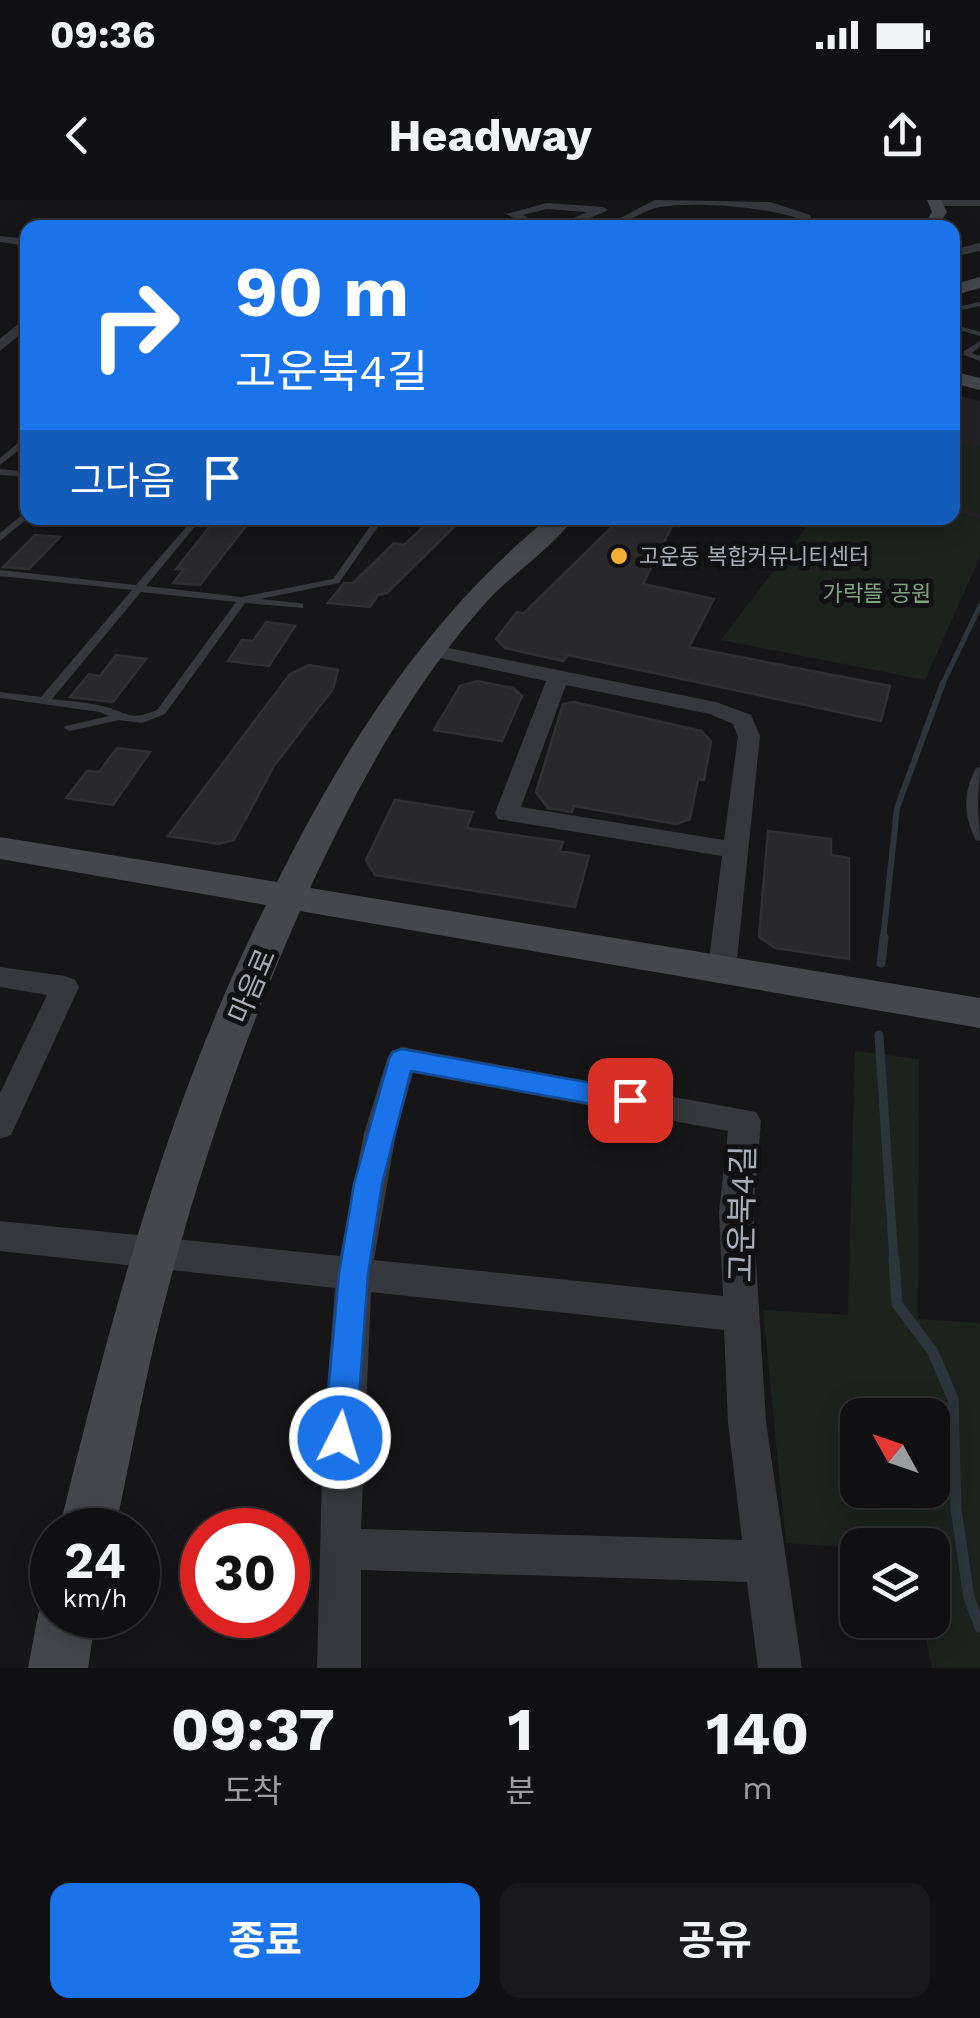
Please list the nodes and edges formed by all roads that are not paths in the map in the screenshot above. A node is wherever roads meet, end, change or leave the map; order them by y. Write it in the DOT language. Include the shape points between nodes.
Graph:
graph roads {
  1 [pos="661,202"];
  2 [pos="936,202"];
  3 [pos="980,203"];
  4 [pos="525,220"];
  5 [pos="577,220"];
  6 [pos="623,220"];
  7 [pos="807,220"];
  8 [pos="20,328"];
  9 [pos="980,343"];
  10 [pos="0,347"];
  11 [pos="980,359"];
  12 [pos="20,446"];
  13 [pos="0,462"];
  14 [pos="20,519"];
  15 [pos="192,525"];
  16 [pos="375,525"];
  17 [pos="554,525"];
  18 [pos="0,538"];
  19 [pos="0,574"];
  20 [pos="140,586"];
  21 [pos="243,599"];
  22 [pos="299,606"];
  23 [pos="433,651"];
  24 [pos="558,678"];
  25 [pos="0,696"];
  26 [pos="44,701"];
  27 [pos="120,717"];
  28 [pos="70,728"];
  29 [pos="980,771"];
  30 [pos="980,837"];
  31 [pos="0,848"];
  32 [pos="735,850"];
  33 [pos="290,897"];
  34 [pos="722,970"];
  35 [pos="0,977"];
  36 [pos="980,1013"];
  37 [pos="0,1126"];
  38 [pos="0,1236"];
  39 [pos="154,1252"];
  40 [pos="354,1274"];
  41 [pos="741,1315"];
  42 [pos="92,1508"];
  43 [pos="340,1549"];
  44 [pos="767,1562"];
  45 [pos="63,1638"];
  46 [pos="58,1668"];
  47 [pos="339,1668"];
  48 [pos="780,1668"];
  1 -- 6 [label="street"];
  1 -- 7 [label="street" via="770,205"];
  2 -- 3 [label="street"];
  4 -- 5 [label="street" via="512,214 565,205 603,210"];
  8 -- 10 [label="street"];
  9 -- 11 [label="lane" via="966,353"];
  12 -- 13 [label="lane"];
  14 -- 18 [label="lane"];
  15 -- 20 [label="lane"];
  16 -- 21 [label="lane" via="336,581"];
  17 -- 23 [label="street, 마음로" via="465,608"];
  19 -- 20 [label="lane"];
  20 -- 21 [label="lane"];
  20 -- 26 [label="lane"];
  21 -- 22 [label="lane"];
  21 -- 27 [label="lane" via="161,712 142,720"];
  23 -- 24 [label="street"];
  23 -- 33 [label="street, 마음로" via="380,723"];
  24 -- 32 [label="street" via="743,720 750,736"];
  24 -- 32 [label="street" via="507,813"];
  25 -- 26 [label="lane"];
  26 -- 27 [label="lane"];
  27 -- 28 [label="lane"];
  29 -- 30 [label="lane" via="972,787"];
  31 -- 33 [label="street"];
  32 -- 34 [label="street"];
  33 -- 34 [label="street"];
  33 -- 39 [label="street, 마음로" via="232,1032"];
  34 -- 36 [label="street"];
  35 -- 37 [label="street" via="65,987"];
  38 -- 39 [label="street"];
  39 -- 40 [label="street"];
  39 -- 42 [label="street, 마음로"];
  40 -- 41 [label="street"];
  40 -- 41 [label="street, 고운북4길" via="368,1184 402,1059 745,1121 736,1212"];
  40 -- 43 [label="street, 고운북4길" via="340,1438"];
  41 -- 44 [label="street, 고운북4길" via="747,1422"];
  43 -- 44 [label="street"];
  43 -- 47 [label="street, 고운북4길"];
  44 -- 48 [label="street, 고운북4길"];
  45 -- 46 [label="street"];
}
